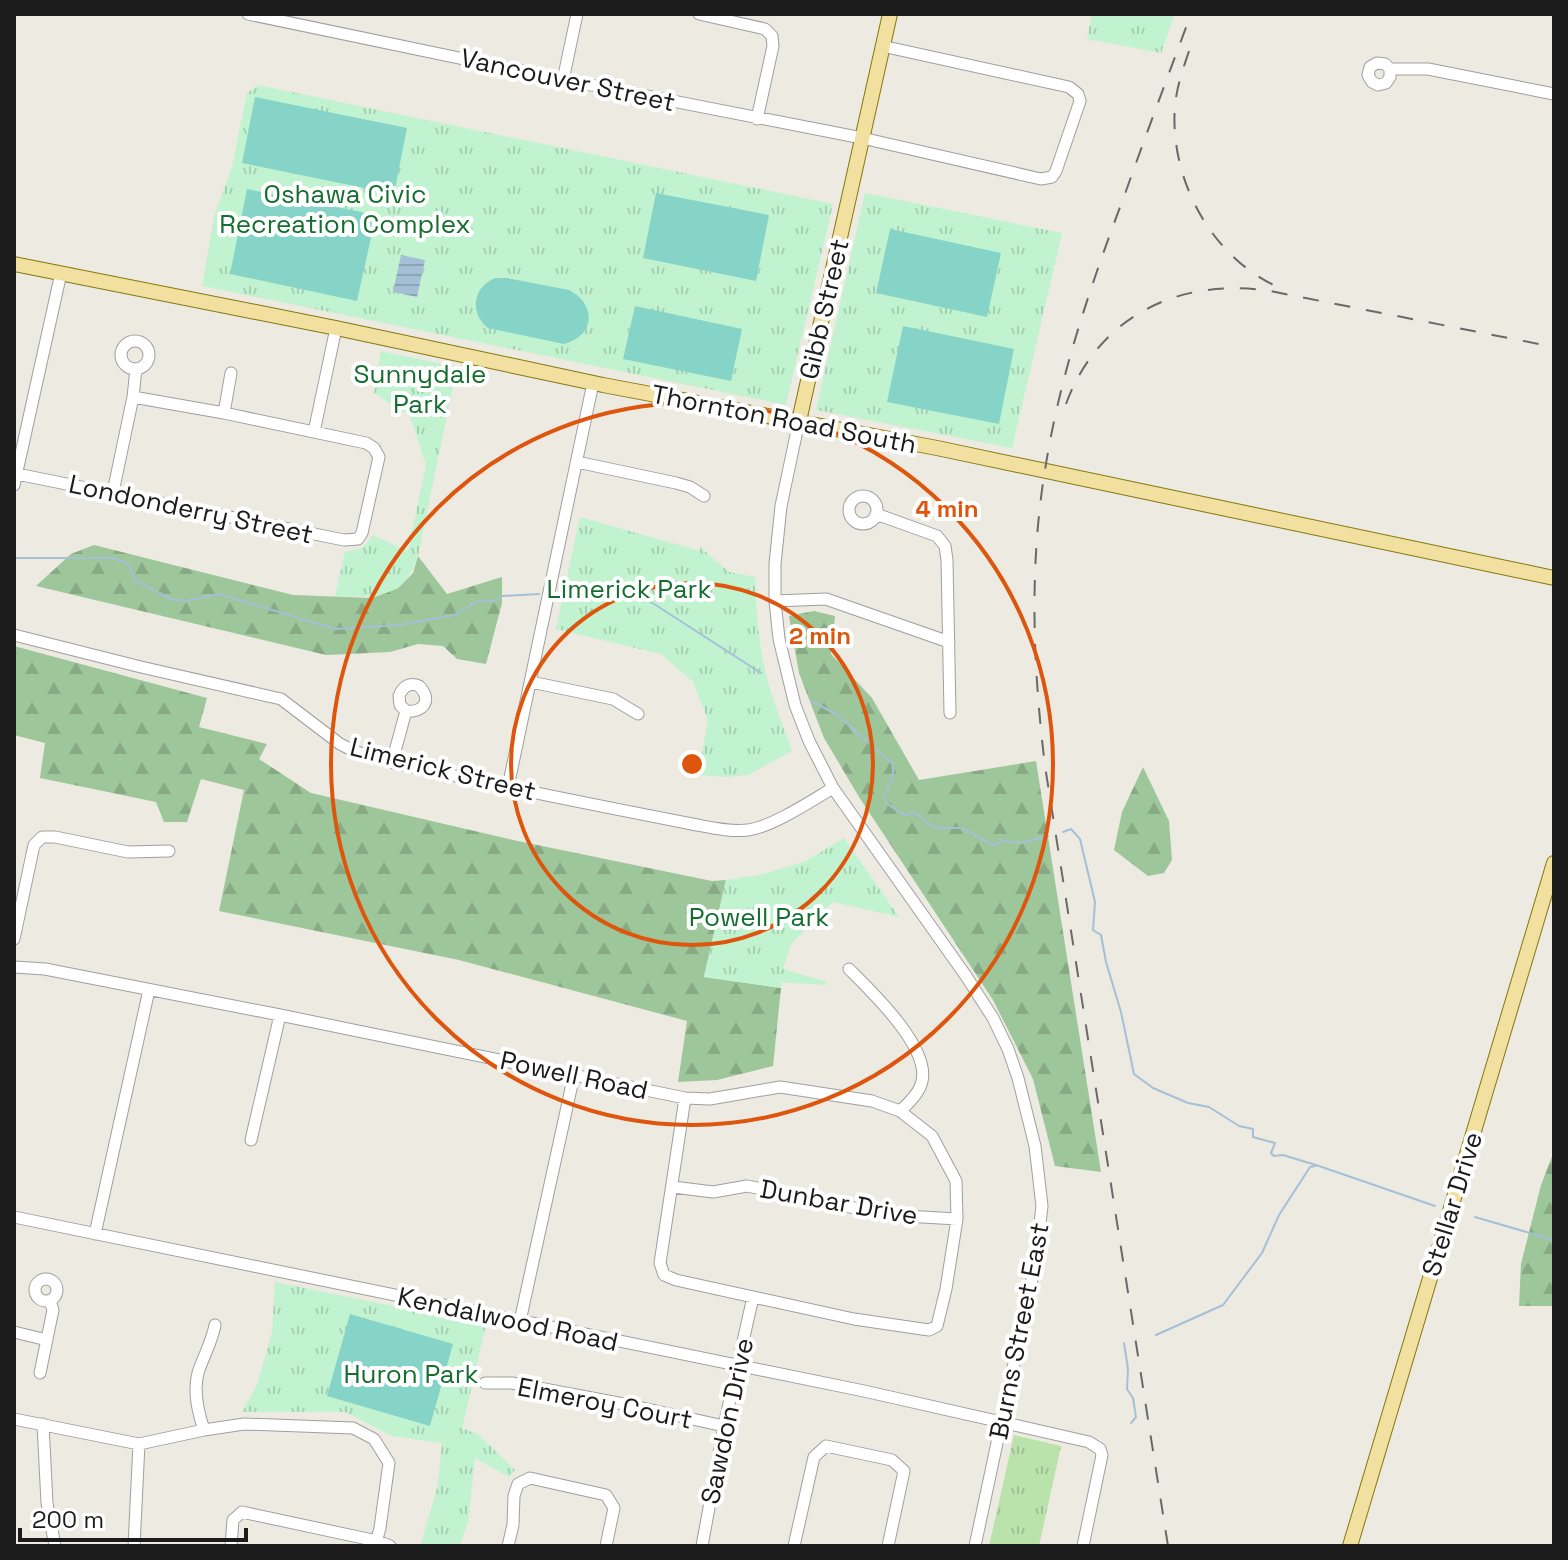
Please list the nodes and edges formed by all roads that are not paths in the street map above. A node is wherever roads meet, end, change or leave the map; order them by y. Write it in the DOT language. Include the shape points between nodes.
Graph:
graph roads {
  1 [pos="248,14"];
  2 [pos="577,14"];
  3 [pos="699,14"];
  4 [pos="890,14"];
  5 [pos="276,17"];
  6 [pos="882,46"];
  7 [pos="1390,69"];
  8 [pos="563,80"];
  9 [pos="1554,94"];
  10 [pos="757,119"];
  11 [pos="862,138"];
  12 [pos="14,264"];
  13 [pos="61,273"];
  14 [pos="336,328"];
  15 [pos="136,369"];
  16 [pos="231,373"];
  17 [pos="593,383"];
  18 [pos="133,397"];
  19 [pos="224,413"];
  20 [pos="799,421"];
  21 [pos="314,432"];
  22 [pos="577,462"];
  23 [pos="15,479"];
  24 [pos="113,492"];
  25 [pos="704,496"];
  26 [pos="876,514"];
  27 [pos="1554,578"];
  28 [pos="775,601"];
  29 [pos="14,635"];
  30 [pos="949,642"];
  31 [pos="531,682"];
  32 [pos="406,711"];
  33 [pos="950,713"];
  34 [pos="638,714"];
  35 [pos="392,762"];
  36 [pos="508,787"];
  37 [pos="833,788"];
  38 [pos="169,851"];
  39 [pos="1554,863"];
  40 [pos="14,939"];
  41 [pos="14,967"];
  42 [pos="849,969"];
  43 [pos="149,990"];
  44 [pos="280,1015"];
  45 [pos="574,1075"];
  46 [pos="685,1098"];
  47 [pos="900,1111"];
  48 [pos="251,1140"];
  49 [pos="673,1187"];
  50 [pos="14,1217"];
  51 [pos="957,1219"];
  52 [pos="95,1234"];
  53 [pos="753,1297"];
  54 [pos="50,1301"];
  55 [pos="520,1321"];
  56 [pos="215,1325"];
  57 [pos="14,1332"];
  58 [pos="47,1340"];
  59 [pos="738,1365"];
  60 [pos="40,1373"];
  61 [pos="485,1383"];
  62 [pos="14,1419"];
  63 [pos="1003,1421"];
  64 [pos="43,1424"];
  65 [pos="724,1426"];
  66 [pos="204,1430"];
  67 [pos="139,1444"];
  68 [pos="376,1544"];
  69 [pos="55,1546"];
  70 [pos="134,1546"];
  71 [pos="231,1546"];
  72 [pos="390,1546"];
  73 [pos="508,1546"];
  74 [pos="606,1546"];
  75 [pos="702,1546"];
  76 [pos="794,1546"];
  77 [pos="888,1546"];
  78 [pos="975,1546"];
  79 [pos="1083,1546"];
  80 [pos="1350,1546"];
  1 -- 5 [label="street, Vancouver Street"];
  2 -- 8 [label="street"];
  3 -- 10 [label="street" via="765,29 772,36"];
  4 -- 6 [label="main road, Gibb Street"];
  5 -- 8 [label="street, Vancouver Street"];
  6 -- 11 [label="main road, Gibb Street"];
  6 -- 11 [label="street, Vancouver Street" via="1069,87 1080,101 1056,171 1046,179"];
  7 -- 9 [label="street" via="1428,69"];
  8 -- 10 [label="street, Vancouver Street"];
  10 -- 11 [label="street, Vancouver Street"];
  11 -- 20 [label="main road, Gibb Street"];
  12 -- 13 [label="main road, Thornton Road South"];
  13 -- 14 [label="main road, Thornton Road South"];
  13 -- 23 [label="street"];
  14 -- 17 [label="main road, Thornton Road South"];
  14 -- 21 [label="street"];
  15 -- 18 [label="street"];
  16 -- 19 [label="street"];
  17 -- 20 [label="main road, Thornton Road South"];
  17 -- 22 [label="street"];
  18 -- 19 [label="street"];
  18 -- 24 [label="street"];
  19 -- 21 [label="street"];
  20 -- 27 [label="main road, Thornton Road South"];
  20 -- 28 [label="street, Gibb Street" via="781,506"];
  21 -- 24 [label="street, Londonderry Street" via="366,443 379,457 358,539"];
  22 -- 25 [label="street" via="676,483"];
  22 -- 31 [label="street"];
  23 -- 24 [label="street, Londonderry Street"];
  26 -- 30 [label="street" via="937,536 945,546"];
  28 -- 30 [label="street" via="826,599"];
  28 -- 37 [label="street, Gibb Street" via="795,705"];
  29 -- 35 [label="street, Limerick Street" via="281,699 350,750"];
  30 -- 33 [label="street"];
  31 -- 34 [label="street" via="613,699"];
  31 -- 36 [label="street"];
  32 -- 35 [label="street"];
  35 -- 36 [label="street, Limerick Street"];
  36 -- 37 [label="street, Limerick Street" via="697,825 748,830"];
  37 -- 63 [label="street, Burns Street East" via="977,992 1018,1078 1035,1146 1042,1206"];
  38 -- 40 [label="street" via="128,852 42,837 34,845"];
  39 -- 80 [label="main road, Stellar Drive"];
  41 -- 43 [label="street, Powell Road"];
  42 -- 47 [label="street" via="917,1050 922,1082"];
  43 -- 44 [label="street, Powell Road"];
  43 -- 52 [label="street"];
  44 -- 45 [label="street, Powell Road"];
  44 -- 48 [label="street"];
  45 -- 46 [label="street, Powell Road"];
  45 -- 55 [label="street"];
  46 -- 47 [label="street, Powell Road" via="780,1087 872,1101"];
  46 -- 49 [label="street"];
  47 -- 51 [label="street, Powell Road" via="932,1136 956,1181"];
  49 -- 51 [label="street, Dunbar Drive" via="713,1192 747,1186 889,1215"];
  49 -- 53 [label="street" via="660,1263 664,1275"];
  50 -- 52 [label="street, Kendalwood Road"];
  51 -- 53 [label="street, Powell Road" via="937,1326 929,1330"];
  52 -- 55 [label="street, Kendalwood Road"];
  53 -- 59 [label="street, Sawdon Drive"];
  54 -- 58 [label="street"];
  55 -- 59 [label="street, Kendalwood Road"];
  56 -- 66 [label="street" via="196,1386"];
  57 -- 58 [label="street"];
  58 -- 60 [label="street"];
  59 -- 63 [label="street, Kendalwood Road"];
  59 -- 65 [label="street, Sawdon Drive"];
  61 -- 65 [label="street, Elmeroy Court" via="512,1383"];
  62 -- 64 [label="street"];
  63 -- 78 [label="street, Burns Street East"];
  63 -- 79 [label="street, Kendalwood Road" via="1100,1449"];
  64 -- 67 [label="street"];
  64 -- 69 [label="street"];
  65 -- 75 [label="street, Sawdon Drive"];
  66 -- 67 [label="street"];
  66 -- 68 [label="street" via="244,1424 353,1428 374,1439 389,1463"];
  67 -- 70 [label="street"];
  68 -- 71 [label="street" via="242,1512 233,1520"];
  68 -- 72 [label="street"];
  73 -- 74 [label="street" via="514,1496 518,1484 530,1478 606,1495 614,1508"];
  76 -- 77 [label="street" via="814,1457 826,1446 892,1460 904,1471"];
}
